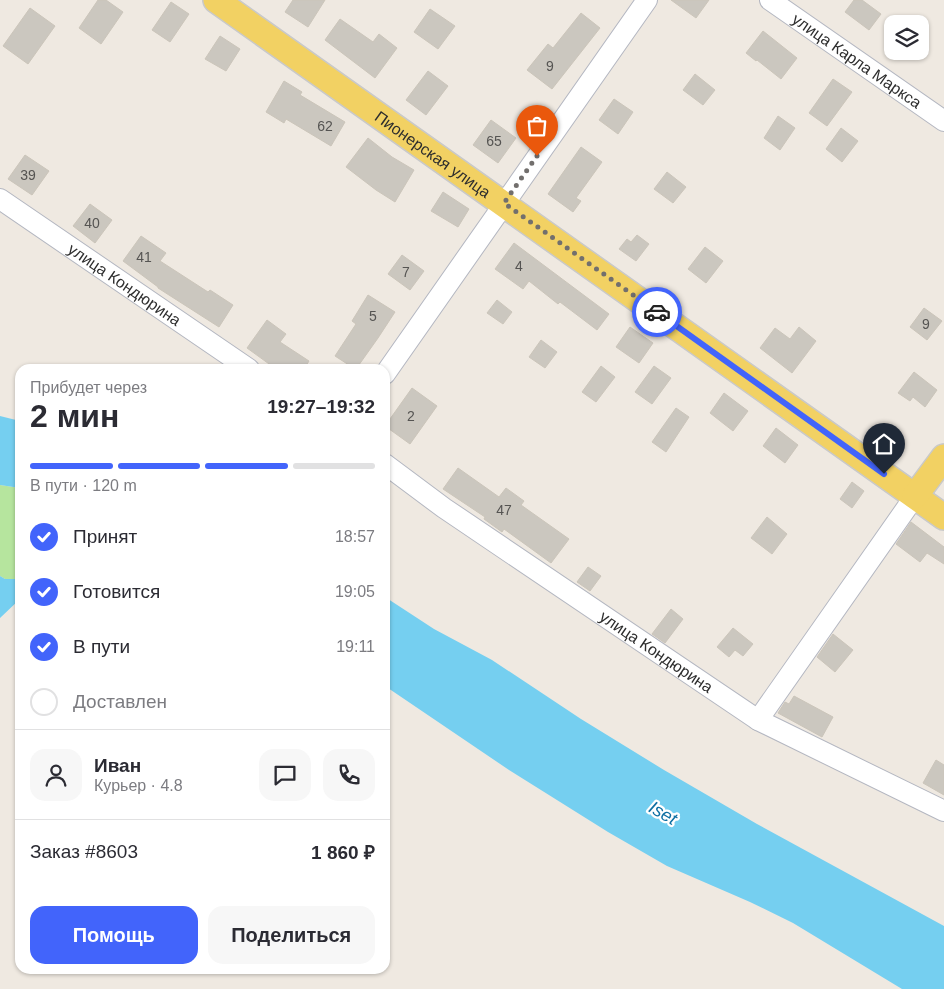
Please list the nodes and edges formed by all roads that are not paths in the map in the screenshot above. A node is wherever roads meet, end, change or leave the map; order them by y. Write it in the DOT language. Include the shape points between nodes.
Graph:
graph roads {
  1 [pos="216,0"];
  2 [pos="647,0"];
  3 [pos="770,0"];
  4 [pos="944,121"];
  5 [pos="0,199"];
  6 [pos="504,203"];
  7 [pos="242,364"];
  8 [pos="390,367"];
  9 [pos="944,457"];
  10 [pos="390,468"];
  11 [pos="915,496"];
  12 [pos="944,517"];
  13 [pos="758,720"];
  14 [pos="944,811"];
  1 -- 6 [label="main road, Пионерская улица"];
  2 -- 6 [label="street"];
  3 -- 4 [label="street, улица Карла Маркса"];
  5 -- 7 [label="street, улица Кондюрина"];
  6 -- 8 [label="street"];
  6 -- 11 [label="main road, Пионерская улица"];
  9 -- 11 [label="main road"];
  10 -- 13 [label="street, улица Кондюрина" via="444,508"];
  11 -- 12 [label="main road, Пионерская улица"];
  11 -- 13 [label="street"];
  13 -- 14 [label="street, улица Кондюрина"];
}
